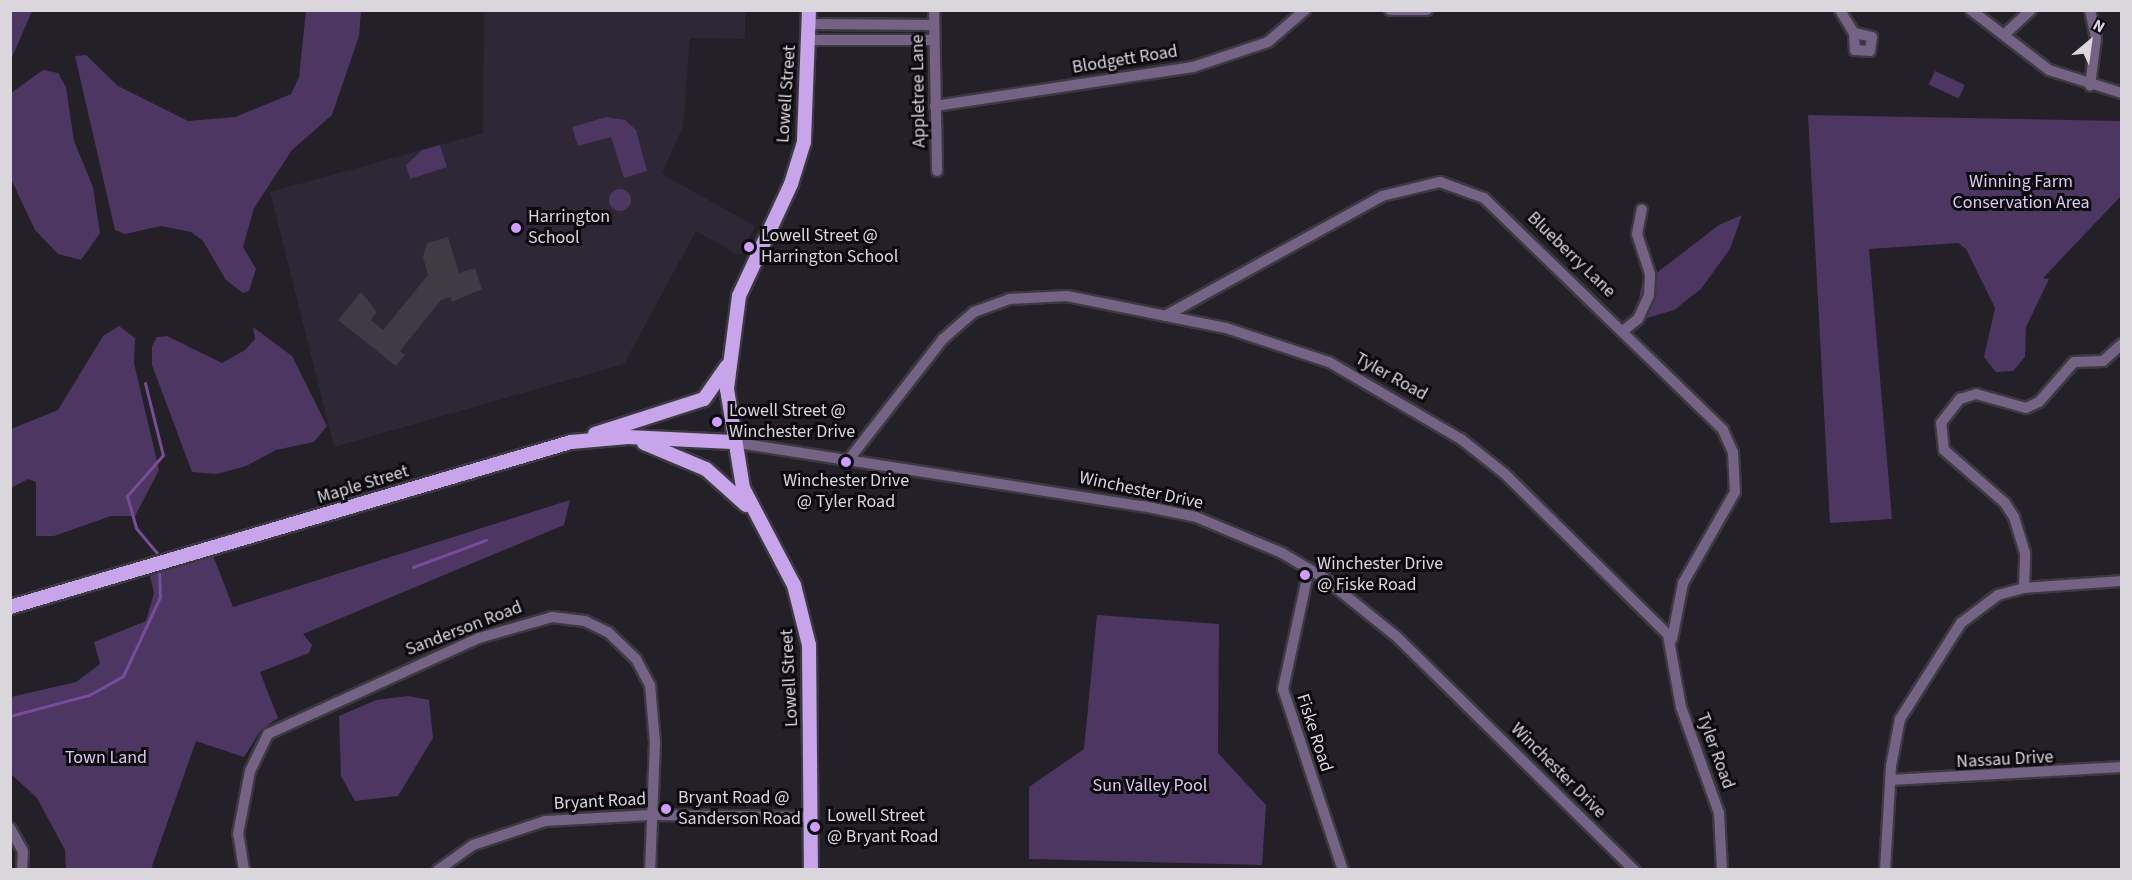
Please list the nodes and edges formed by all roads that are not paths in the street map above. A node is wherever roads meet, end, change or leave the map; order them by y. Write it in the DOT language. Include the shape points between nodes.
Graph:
graph roads {
  1 [pos="934,10"];
  2 [pos="1305,10"];
  3 [pos="1390,10"];
  4 [pos="1427,10"];
  5 [pos="1840,10"];
  6 [pos="1971,10"];
  7 [pos="2031,10"];
  8 [pos="2090,10"];
  9 [pos="809,17"];
  10 [pos="934,25"];
  11 [pos="1854,33"];
  12 [pos="2006,33"];
  13 [pos="809,40"];
  14 [pos="934,40"];
  15 [pos="2090,86"];
  16 [pos="2121,93"];
  17 [pos="935,106"];
  18 [pos="937,171"];
  19 [pos="1642,209"];
  20 [pos="1165,316"];
  21 [pos="1624,330"];
  22 [pos="2121,344"];
  23 [pos="728,364"];
  24 [pos="606,437"];
  25 [pos="582,440"];
  26 [pos="732,442"];
  27 [pos="850,458"];
  28 [pos="772,544"];
  29 [pos="1309,569"];
  30 [pos="2121,581"];
  31 [pos="2024,588"];
  32 [pos="10,608"];
  33 [pos="1671,639"];
  34 [pos="2121,767"];
  35 [pos="1890,780"];
  36 [pos="650,815"];
  37 [pos="811,817"];
  38 [pos="10,828"];
  39 [pos="22,870"];
  40 [pos="244,870"];
  41 [pos="438,870"];
  42 [pos="650,870"];
  43 [pos="811,870"];
  44 [pos="1343,870"];
  45 [pos="1634,870"];
  46 [pos="1722,870"];
  47 [pos="1885,870"];
  1 -- 10 [label="street, Appletree Lane"];
  2 -- 17 [label="street, Blodgett Road" via="1268,42 1193,67"];
  3 -- 4 [label="street"];
  5 -- 11 [label="street"];
  6 -- 12 [label="street"];
  7 -- 12 [label="street"];
  8 -- 15 [label="street" via="2096,38"];
  9 -- 10 [label="street"];
  9 -- 13 [label="main road, Lowell Street"];
  10 -- 14 [label="street, Appletree Lane"];
  12 -- 15 [label="street" via="2049,70"];
  13 -- 14 [label="street"];
  13 -- 23 [label="main road, Lowell Street" via="800,156 748,269"];
  14 -- 17 [label="street, Appletree Lane"];
  15 -- 16 [label="street"];
  17 -- 18 [label="street, Appletree Lane"];
  19 -- 21 [label="street" via="1637,234 1650,274 1649,295 1638,319"];
  20 -- 21 [label="street, Blueberry Lane" via="1382,196 1440,182 1484,198 1508,216"];
  20 -- 27 [label="street, Tyler Road" via="1056,296 1009,299 974,312 943,339"];
  20 -- 33 [label="street, Tyler Road" via="1226,328 1329,362 1440,424 1506,474"];
  21 -- 33 [label="street, Blueberry Lane" via="1723,430 1736,471 1735,492 1683,583"];
  22 -- 31 [label="street" via="2103,361 2074,363 2039,402 2026,408 1976,394 1960,399 1941,423 1944,450 2005,502 2014,517 2025,553"];
  23 -- 25 [label="main road" via="704,399"];
  23 -- 26 [label="main road, Lowell Street"];
  24 -- 25 [label="main road, Maple Street"];
  24 -- 26 [label="main road, Maple Street"];
  24 -- 28 [label="main road" via="660,448 706,469 740,498"];
  25 -- 32 [label="main road, Maple Street"];
  26 -- 27 [label="street, Winchester Drive"];
  26 -- 28 [label="main road, Lowell Street" via="746,496"];
  27 -- 29 [label="street, Winchester Drive" via="1196,517"];
  28 -- 37 [label="main road, Lowell Street" via="796,591 809,645"];
  29 -- 44 [label="street, Fiske Road" via="1283,689"];
  29 -- 45 [label="street, Winchester Drive" via="1417,655"];
  30 -- 31 [label="street"];
  31 -- 35 [label="street" via="1975,608 1949,639 1900,719"];
  33 -- 46 [label="street, Tyler Road" via="1681,707 1719,813"];
  34 -- 35 [label="street, Nassau Drive"];
  35 -- 47 [label="street"];
  36 -- 37 [label="street, Bryant Road"];
  36 -- 40 [label="street, Sanderson Road" via="655,714 644,671 628,648 597,625 573,618 538,619 425,660 268,734 250,771 240,824"];
  36 -- 41 [label="street, Bryant Road" via="545,821 473,845"];
  36 -- 42 [label="street, Sanderson Road"];
  37 -- 43 [label="main road, Lowell Street"];
  38 -- 39 [label="street" via="23,851"];
}
